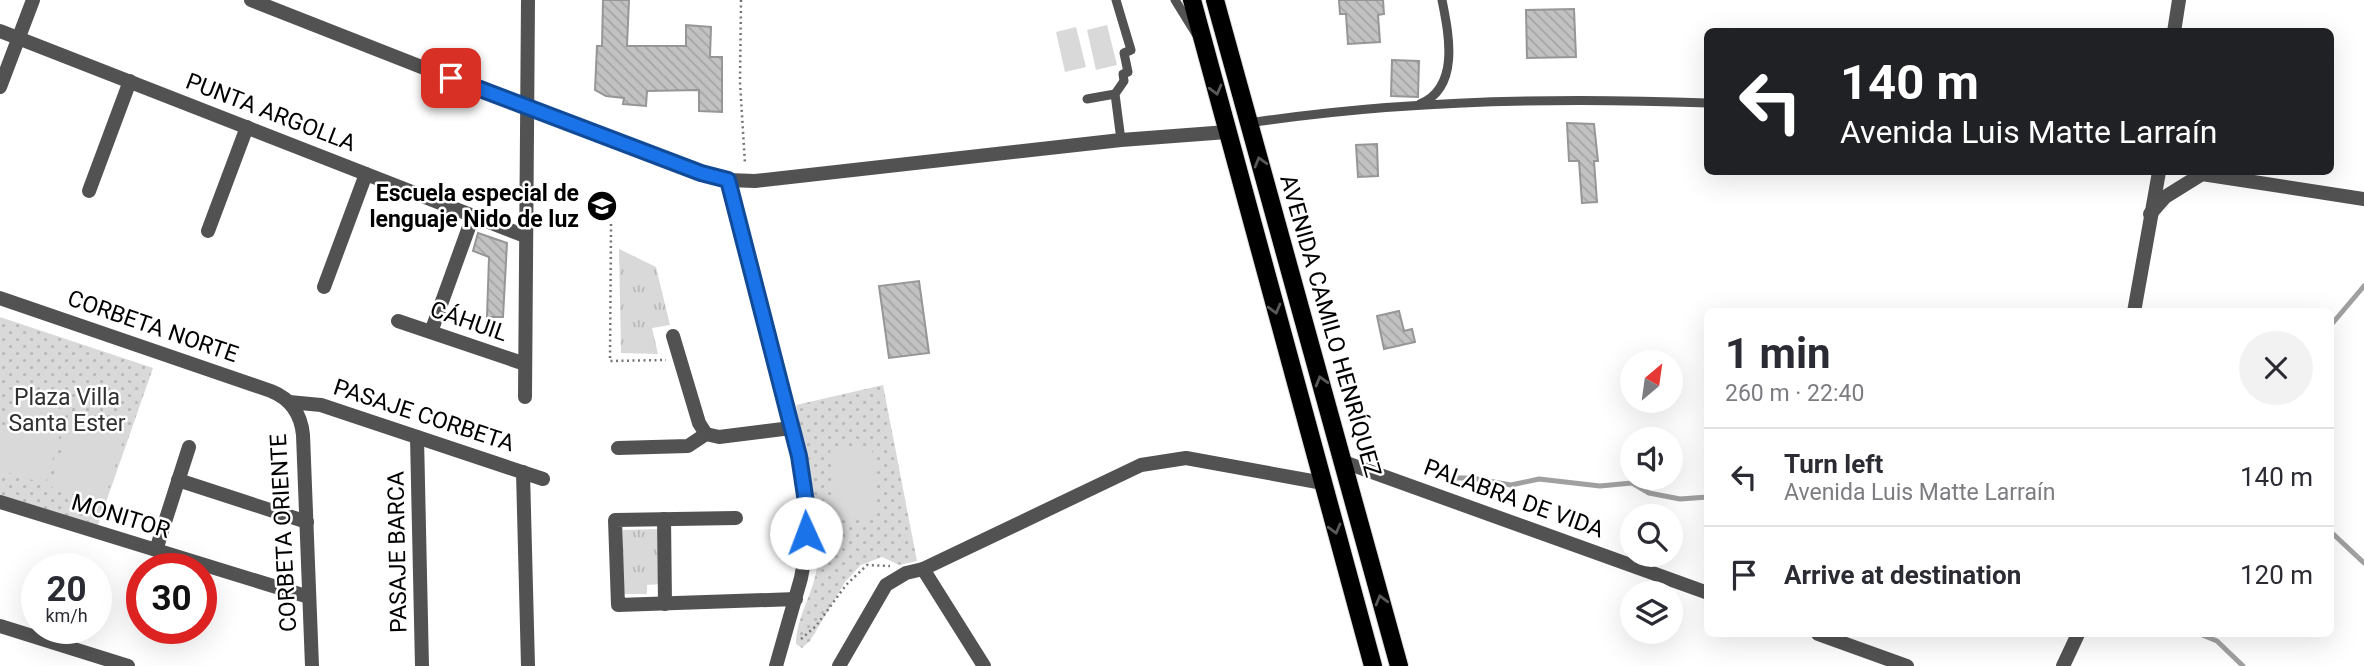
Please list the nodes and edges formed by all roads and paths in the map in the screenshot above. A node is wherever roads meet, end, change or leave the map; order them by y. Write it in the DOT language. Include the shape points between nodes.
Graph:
graph roads {
  1 [pos="33,0"];
  2 [pos="251,0"];
  3 [pos="528,0"];
  4 [pos="741,0"];
  5 [pos="1116,0"];
  6 [pos="1175,0"];
  7 [pos="1192,0"];
  8 [pos="1215,0"];
  9 [pos="1442,0"];
  10 [pos="2179,0"];
  11 [pos="2175,28"];
  12 [pos="0,31"];
  13 [pos="19,38"];
  14 [pos="1203,42"];
  15 [pos="130,81"];
  16 [pos="0,87"];
  17 [pos="1115,94"];
  18 [pos="1087,99"];
  19 [pos="1704,103"];
  20 [pos="1415,106"];
  21 [pos="526,108"];
  22 [pos="1248,123"];
  23 [pos="247,127"];
  24 [pos="1227,132"];
  25 [pos="1121,140"];
  26 [pos="366,174"];
  27 [pos="2158,175"];
  28 [pos="2196,175"];
  29 [pos="2212,175"];
  30 [pos="728,180"];
  31 [pos="752,181"];
  32 [pos="89,191"];
  33 [pos="2364,199"];
  34 [pos="2150,214"];
  35 [pos="473,216"];
  36 [pos="611,225"];
  37 [pos="208,231"];
  38 [pos="526,236"];
  39 [pos="324,287"];
  40 [pos="0,298"];
  41 [pos="2135,308"];
  42 [pos="398,321"];
  43 [pos="431,332"];
  44 [pos="673,336"];
  45 [pos="680,359"];
  46 [pos="525,364"];
  47 [pos="525,397"];
  48 [pos="289,402"];
  49 [pos="791,428"];
  50 [pos="706,434"];
  51 [pos="417,437"];
  52 [pos="189,447"];
  53 [pos="618,448"];
  54 [pos="1344,462"];
  55 [pos="523,472"];
  56 [pos="543,479"];
  57 [pos="178,480"];
  58 [pos="1323,483"];
  59 [pos="0,502"];
  60 [pos="736,518"];
  61 [pos="664,519"];
  62 [pos="306,522"];
  63 [pos="156,550"];
  64 [pos="923,569"];
  65 [pos="906,573"];
  66 [pos="1704,592"];
  67 [pos="309,597"];
  68 [pos="796,599"];
  69 [pos="665,604"];
  70 [pos="0,626"];
  71 [pos="1826,637"];
  72 [pos="2077,637"];
  73 [pos="784,638"];
  74 [pos="128,666"];
  75 [pos="312,666"];
  76 [pos="422,666"];
  77 [pos="528,666"];
  78 [pos="776,666"];
  79 [pos="839,666"];
  80 [pos="984,666"];
  81 [pos="1373,666"];
  82 [pos="1399,666"];
  83 [pos="1906,666"];
  84 [pos="2063,666"];
  1 -- 13 [label="street"];
  2 -- 21 [label="street"];
  3 -- 21 [label="street"];
  4 -- 31 [label="path" via="744,158"];
  5 -- 17 [label="lane" via="1131,50 1124,53 1128,72"];
  6 -- 14 [label="lane"];
  7 -- 14 [label="main road, AVENIDA CAMILO HENRÍQUEZ"];
  8 -- 22 [label="main road, AVENIDA CAMILO HENRÍQUEZ"];
  9 -- 20 [label="lane" via="1448,28 1448,68 1440,90"];
  10 -- 11 [label="street"];
  12 -- 13 [label="street, PUNTA ARGOLLA"];
  13 -- 15 [label="street, PUNTA ARGOLLA"];
  13 -- 16 [label="street"];
  14 -- 24 [label="main road, AVENIDA CAMILO HENRÍQUEZ, one-way"];
  15 -- 23 [label="street, PUNTA ARGOLLA"];
  15 -- 32 [label="street"];
  17 -- 18 [label="lane"];
  17 -- 25 [label="lane"];
  19 -- 20 [label="lane" via="1622,100"];
  20 -- 22 [label="lane"];
  21 -- 30 [label="street"];
  21 -- 38 [label="street"];
  54 -- 22 [label="main road, AVENIDA CAMILO HENRÍQUEZ, one-way"];
  23 -- 26 [label="street, PUNTA ARGOLLA"];
  23 -- 37 [label="street"];
  24 -- 25 [label="street"];
  24 -- 58 [label="main road, AVENIDA CAMILO HENRÍQUEZ, one-way"];
  25 -- 31 [label="street"];
  26 -- 35 [label="street, PUNTA ARGOLLA"];
  26 -- 39 [label="street"];
  27 -- 34 [label="street"];
  28 -- 34 [label="street"];
  29 -- 33 [label="street"];
  30 -- 31 [label="street"];
  30 -- 49 [label="street"];
  34 -- 41 [label="street"];
  35 -- 38 [label="street, PUNTA ARGOLLA"];
  35 -- 43 [label="street"];
  36 -- 45 [label="path" via="610,361"];
  38 -- 46 [label="street"];
  40 -- 48 [label="street, CORBETA NORTE" via="271,391"];
  42 -- 43 [label="street, CÁHUIL"];
  43 -- 46 [label="street, CÁHUIL"];
  44 -- 45 [label="street"];
  45 -- 50 [label="street"];
  46 -- 47 [label="street"];
  48 -- 51 [label="street, PASAJE CORBETA" via="321,405"];
  48 -- 62 [label="street, CORBETA ORIENTE" via="302,425"];
  49 -- 50 [label="street" via="715,437"];
  49 -- 68 [label="street" via="807,509 805,556"];
  50 -- 53 [label="street" via="688,446"];
  51 -- 55 [label="street, PASAJE CORBETA"];
  51 -- 76 [label="street, PASAJE BARCA"];
  52 -- 57 [label="street"];
  54 -- 66 [label="street, PALABRA DE VIDA"];
  82 -- 54 [label="main road, AVENIDA CAMILO HENRÍQUEZ, one-way"];
  55 -- 56 [label="street, PASAJE CORBETA"];
  55 -- 77 [label="street"];
  57 -- 62 [label="street"];
  57 -- 63 [label="street"];
  58 -- 64 [label="street" via="1186,458 1140,465"];
  58 -- 81 [label="main road, AVENIDA CAMILO HENRÍQUEZ, one-way"];
  59 -- 63 [label="street, MONITOR"];
  60 -- 61 [label="street"];
  61 -- 69 [label="street"];
  61 -- 69 [label="street" via="615,520 618,605"];
  62 -- 67 [label="street, CORBETA ORIENTE"];
  63 -- 67 [label="street, MONITOR"];
  64 -- 65 [label="street"];
  64 -- 80 [label="street"];
  65 -- 73 [label="path" via="887,564 867,565 816,626 800,640"];
  65 -- 79 [label="street" via="886,585"];
  67 -- 75 [label="street, CORBETA ORIENTE"];
  68 -- 69 [label="street"];
  68 -- 73 [label="street"];
  70 -- 74 [label="street"];
  71 -- 83 [label="street"];
  72 -- 84 [label="street"];
  73 -- 78 [label="street"];
}
